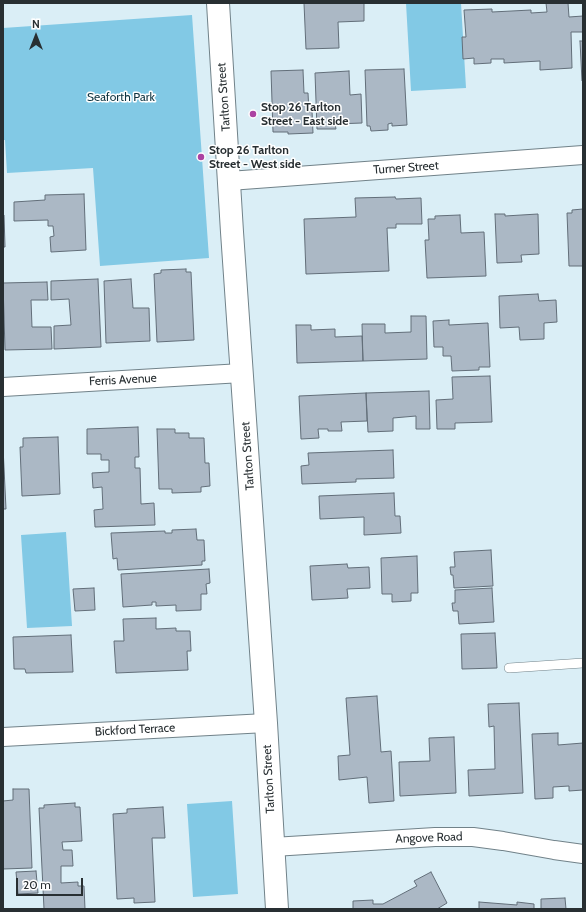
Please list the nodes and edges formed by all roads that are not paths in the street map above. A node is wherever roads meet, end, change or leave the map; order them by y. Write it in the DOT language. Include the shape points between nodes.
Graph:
graph roads {
  1 [pos="218,3"];
  2 [pos="583,154"];
  3 [pos="229,181"];
  4 [pos="242,373"];
  5 [pos="3,387"];
  6 [pos="583,663"];
  7 [pos="509,668"];
  8 [pos="266,723"];
  9 [pos="3,737"];
  10 [pos="273,846"];
  11 [pos="583,854"];
  12 [pos="277,909"];
  1 -- 3 [label="street, Tarlton Street"];
  2 -- 3 [label="street, Turner Street"];
  3 -- 4 [label="street, Tarlton Street"];
  4 -- 5 [label="street, Ferris Avenue"];
  4 -- 8 [label="street, Tarlton Street"];
  6 -- 7 [label="lane"];
  8 -- 9 [label="street, Bickford Terrace"];
  8 -- 10 [label="street, Tarlton Street"];
  10 -- 11 [label="street, Angove Road" via="474,837"];
  10 -- 12 [label="street, Tarlton Street"];
}
